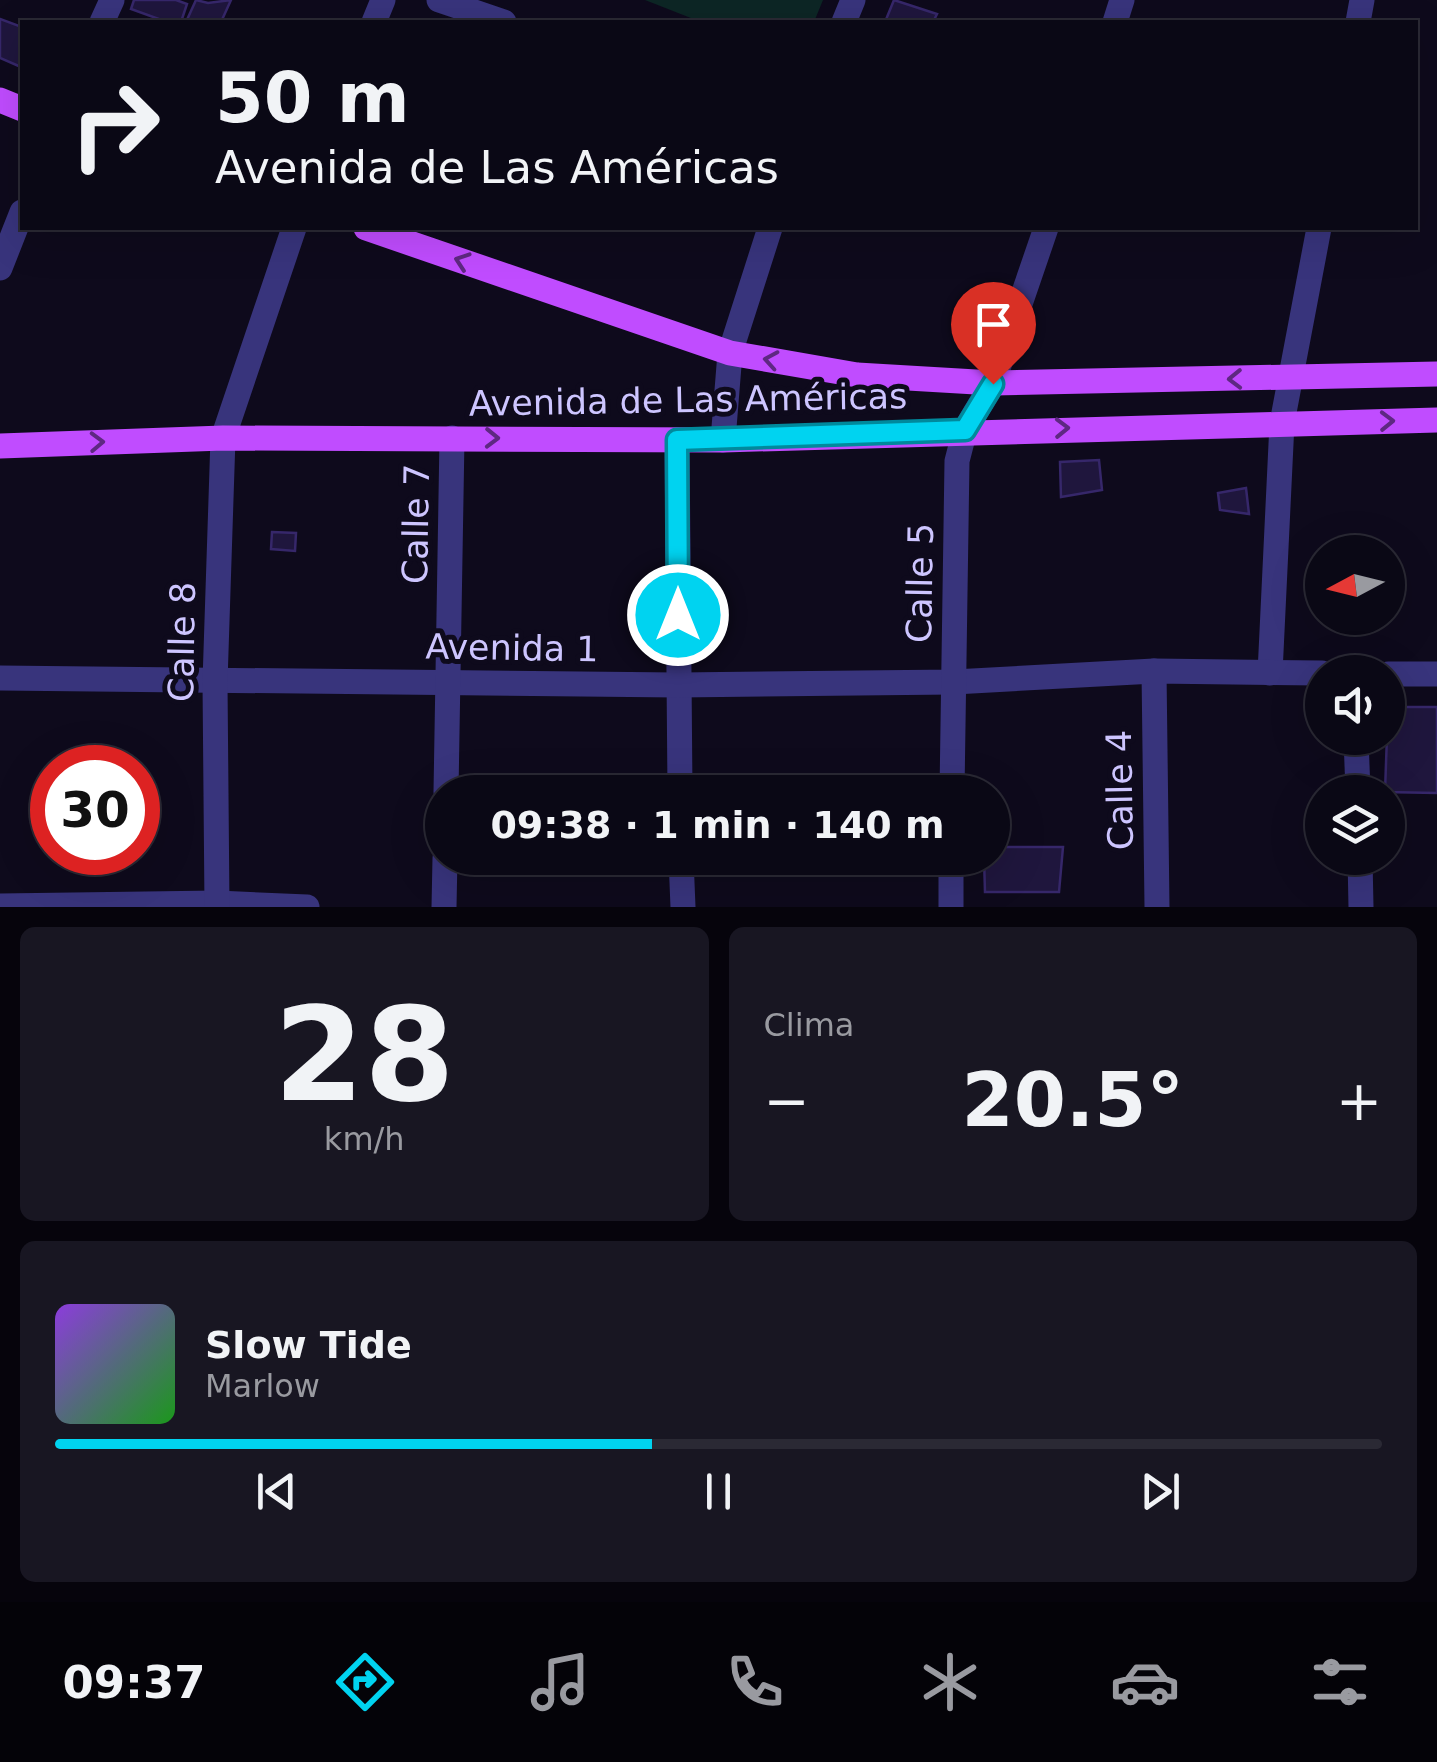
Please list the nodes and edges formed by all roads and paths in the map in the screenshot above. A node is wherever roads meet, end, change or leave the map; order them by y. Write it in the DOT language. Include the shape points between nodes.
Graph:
graph roads {
  1 [pos="439,0"];
  2 [pos="498,20"];
  3 [pos="20,217"];
  4 [pos="293,230"];
  5 [pos="372,230"];
  6 [pos="769,230"];
  7 [pos="1045,230"];
  8 [pos="1319,230"];
  9 [pos="0,268"];
  10 [pos="730,353"];
  11 [pos="1437,374"];
  12 [pos="1291,378"];
  13 [pos="993,384"];
  14 [pos="1437,420"];
  15 [pos="1282,423"];
  16 [pos="965,430"];
  17 [pos="223,438"];
  18 [pos="452,438"];
  19 [pos="677,440"];
  20 [pos="723,440"];
  21 [pos="0,446"];
  22 [pos="1154,671"];
  23 [pos="1270,673"];
  24 [pos="1305,673"];
  25 [pos="1405,674"];
  26 [pos="1437,674"];
  27 [pos="0,678"];
  28 [pos="448,681"];
  29 [pos="215,682"];
  30 [pos="954,682"];
  31 [pos="678,685"];
  32 [pos="446,775"];
  33 [pos="680,775"];
  34 [pos="952,775"];
  35 [pos="445,875"];
  36 [pos="682,875"];
  37 [pos="952,875"];
  38 [pos="1360,875"];
  39 [pos="217,905"];
  40 [pos="0,906"];
  41 [pos="307,907"];
  42 [pos="444,907"];
  43 [pos="682,907"];
  44 [pos="951,907"];
  45 [pos="1156,907"];
  46 [pos="1361,907"];
  1 -- 2 [label="street"];
  3 -- 9 [label="street"];
  4 -- 17 [label="street, Calle 8"];
  10 -- 5 [label="main road, Avenida de Las Américas, one-way"];
  6 -- 10 [label="street"];
  7 -- 13 [label="street, Calle 5"];
  8 -- 12 [label="street"];
  13 -- 10 [label="main road, Avenida de Las Américas, one-way" via="857,374"];
  10 -- 20 [label="street"];
  11 -- 12 [label="main road, Avenida de Las Américas"];
  12 -- 13 [label="main road, Avenida de Las Américas, one-way"];
  12 -- 15 [label="street"];
  13 -- 16 [label="street, Calle 5"];
  15 -- 14 [label="main road, Avenida de Las Américas, one-way"];
  16 -- 15 [label="main road, Avenida de Las Américas, one-way"];
  15 -- 23 [label="street"];
  16 -- 20 [label="main road, Avenida de Las Américas"];
  16 -- 30 [label="street, Calle 5" via="957,461"];
  17 -- 18 [label="main road, Avenida de Las Américas"];
  21 -- 17 [label="main road, Avenida de Las Américas, one-way"];
  17 -- 29 [label="street, Calle 8"];
  18 -- 19 [label="main road, Avenida de Las Américas, one-way"];
  18 -- 28 [label="street, Calle 7"];
  19 -- 20 [label="main road, Avenida de Las Américas"];
  19 -- 31 [label="street"];
  22 -- 23 [label="street, Avenida 1"];
  22 -- 30 [label="street, Avenida 1"];
  22 -- 45 [label="street, Calle 4"];
  23 -- 24 [label="street, Avenida 1"];
  25 -- 26 [label="street"];
  27 -- 29 [label="street, Avenida 1"];
  28 -- 29 [label="street, Avenida 1"];
  28 -- 31 [label="street, Avenida 1"];
  28 -- 32 [label="street, Calle 7"];
  29 -- 39 [label="street, Calle 8"];
  30 -- 31 [label="street, Avenida 1"];
  30 -- 34 [label="street, Calle 5"];
  31 -- 33 [label="street"];
  35 -- 42 [label="street"];
  36 -- 43 [label="street"];
  37 -- 44 [label="street"];
  38 -- 46 [label="street"];
  39 -- 40 [label="street"];
  39 -- 41 [label="street"];
}
